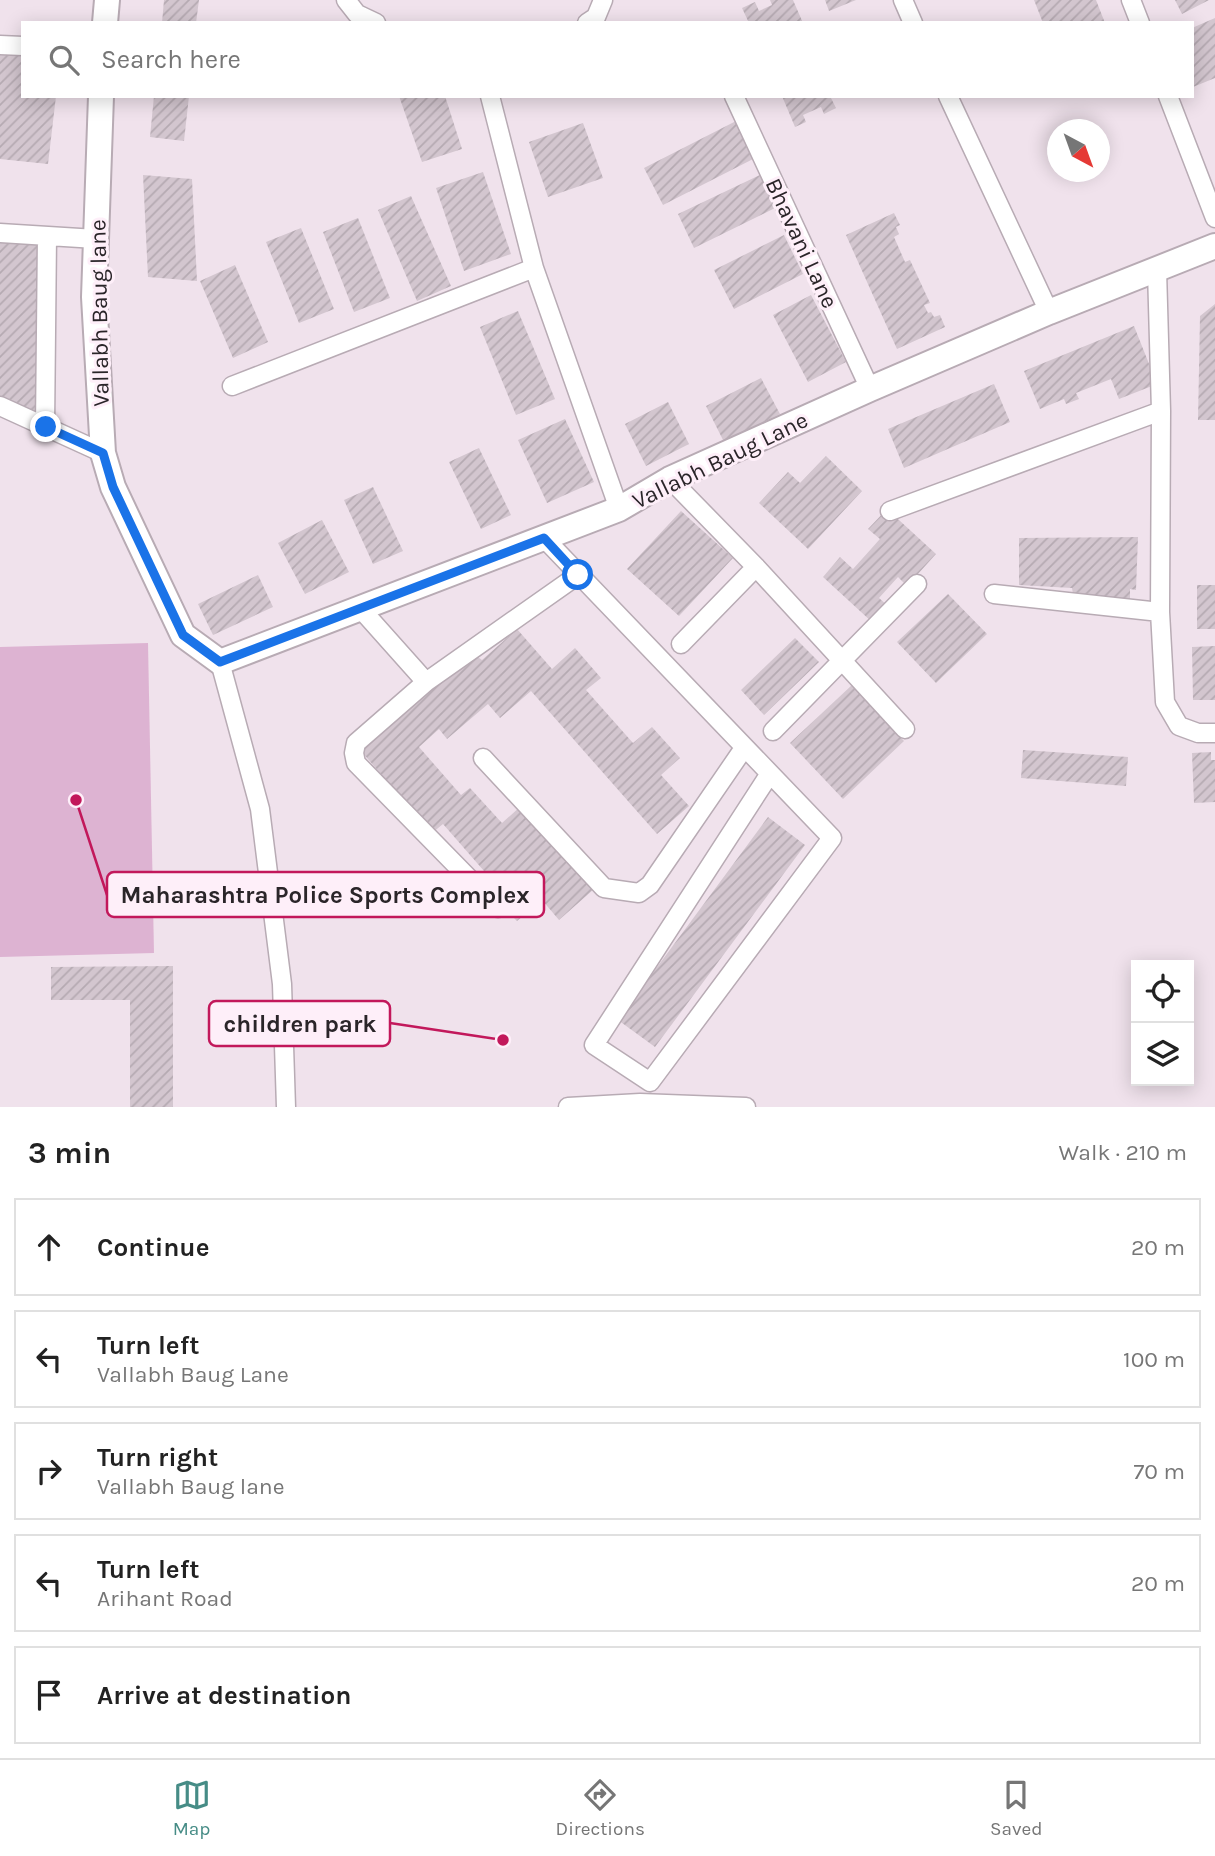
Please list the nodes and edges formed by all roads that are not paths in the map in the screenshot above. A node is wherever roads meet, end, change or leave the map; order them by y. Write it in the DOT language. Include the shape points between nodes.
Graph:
graph roads {
  1 [pos="107,0"];
  2 [pos="346,0"];
  3 [pos="603,0"];
  4 [pos="903,0"];
  5 [pos="1131,0"];
  6 [pos="105,21"];
  7 [pos="372,21"];
  8 [pos="590,21"];
  9 [pos="913,21"];
  10 [pos="1139,21"];
  11 [pos="0,45"];
  12 [pos="21,47"];
  13 [pos="100,98"];
  14 [pos="491,98"];
  15 [pos="735,98"];
  16 [pos="949,98"];
  17 [pos="1169,98"];
  18 [pos="1215,218"];
  19 [pos="0,233"];
  20 [pos="47,236"];
  21 [pos="96,239"];
  22 [pos="1215,246"];
  23 [pos="534,268"];
  24 [pos="1157,270"];
  25 [pos="1049,312"];
  26 [pos="232,386"];
  27 [pos="870,389"];
  28 [pos="0,406"];
  29 [pos="1161,411"];
  30 [pos="46,427"];
  31 [pos="103,453"];
  32 [pos="670,479"];
  33 [pos="619,509"];
  34 [pos="890,511"];
  35 [pos="544,538"];
  36 [pos="755,567"];
  37 [pos="578,575"];
  38 [pos="917,584"];
  39 [pos="994,594"];
  40 [pos="360,608"];
  41 [pos="1160,612"];
  42 [pos="681,645"];
  43 [pos="843,660"];
  44 [pos="220,662"];
  45 [pos="426,682"];
  46 [pos="905,729"];
  47 [pos="773,731"];
  48 [pos="1215,733"];
  49 [pos="744,748"];
  50 [pos="483,758"];
  51 [pos="769,775"];
  52 [pos="498,908"];
  53 [pos="286,1107"];
  54 [pos="568,1107"];
  55 [pos="746,1107"];
  1 -- 6 [label="street"];
  2 -- 7 [label="street" via="357,14"];
  3 -- 8 [label="street"];
  4 -- 9 [label="street"];
  5 -- 10 [label="street"];
  11 -- 12 [label="street"];
  13 -- 21 [label="street, Vallabh Baug lane"];
  14 -- 23 [label="street"];
  15 -- 27 [label="street, Bhavani Lane"];
  16 -- 25 [label="street"];
  17 -- 18 [label="street"];
  19 -- 20 [label="street"];
  20 -- 21 [label="street"];
  20 -- 30 [label="street"];
  21 -- 31 [label="street, Vallabh Baug lane" via="94,297"];
  22 -- 24 [label="street, Vallabh Baug Lane"];
  23 -- 26 [label="street"];
  23 -- 33 [label="street"];
  24 -- 25 [label="street, Vallabh Baug Lane"];
  24 -- 29 [label="street"];
  25 -- 27 [label="street, Vallabh Baug Lane"];
  27 -- 32 [label="street, Vallabh Baug Lane"];
  28 -- 30 [label="street"];
  29 -- 34 [label="street"];
  29 -- 41 [label="street"];
  30 -- 31 [label="street"];
  31 -- 44 [label="street, Vallabh Baug lane" via="113,487 183,635"];
  32 -- 33 [label="street, Vallabh Baug Lane"];
  32 -- 36 [label="street"];
  33 -- 35 [label="street, Vallabh Baug Lane"];
  35 -- 37 [label="street"];
  35 -- 40 [label="street, Vallabh Baug Lane"];
  36 -- 42 [label="street"];
  36 -- 43 [label="street"];
  37 -- 45 [label="street"];
  37 -- 49 [label="street"];
  38 -- 43 [label="street"];
  39 -- 41 [label="street"];
  40 -- 44 [label="street, Vallabh Baug Lane"];
  40 -- 45 [label="street"];
  41 -- 48 [label="street" via="1166,702 1179,726"];
  43 -- 46 [label="street"];
  43 -- 47 [label="street"];
  44 -- 53 [label="street" via="260,809 282,985"];
  45 -- 52 [label="street" via="356,743 356,763"];
  49 -- 50 [label="street" via="650,885 639,892 604,888"];
  49 -- 51 [label="street"];
  51 -- 51 [label="street" via="594,1045 650,1082 832,838"];
  54 -- 55 [label="street" via="640,1103"];
}
